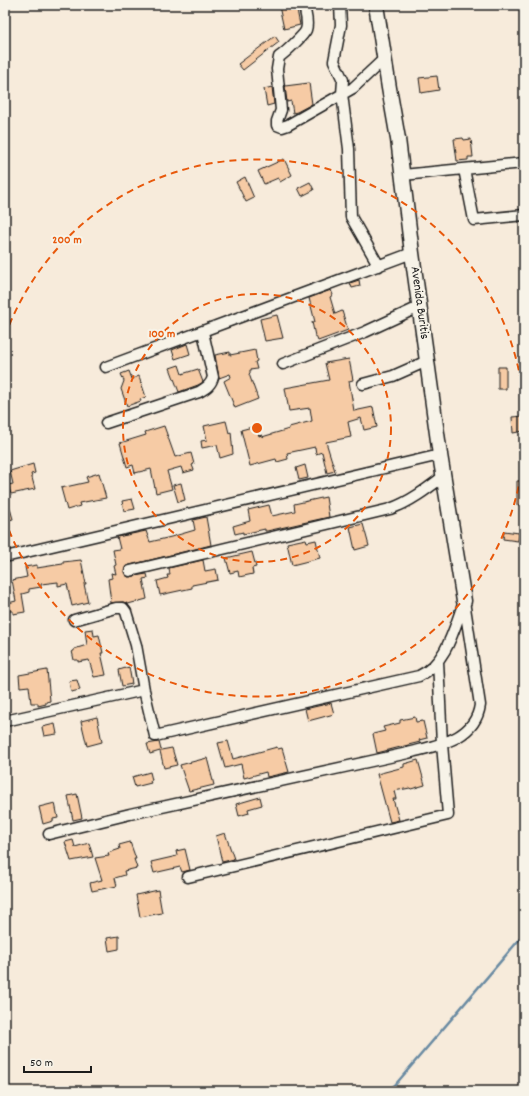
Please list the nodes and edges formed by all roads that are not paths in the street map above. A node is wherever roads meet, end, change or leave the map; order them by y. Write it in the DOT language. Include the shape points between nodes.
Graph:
graph roads {
  1 [pos="304,5"];
  2 [pos="340,5"];
  3 [pos="376,5"];
  4 [pos="384,59"];
  5 [pos="342,94"];
  6 [pos="524,163"];
  7 [pos="464,169"];
  8 [pos="403,175"];
  9 [pos="524,215"];
  10 [pos="412,253"];
  11 [pos="379,266"];
  12 [pos="419,306"];
  13 [pos="203,332"];
  14 [pos="427,360"];
  15 [pos="283,364"];
  16 [pos="106,367"];
  17 [pos="363,384"];
  18 [pos="106,423"];
  19 [pos="440,455"];
  20 [pos="444,476"];
  21 [pos="5,557"];
  22 [pos="130,571"];
  23 [pos="464,601"];
  24 [pos="74,620"];
  25 [pos="438,661"];
  26 [pos="144,690"];
  27 [pos="5,721"];
  28 [pos="442,744"];
  29 [pos="49,834"];
  30 [pos="188,877"];
  1 -- 5 [label="street" via="306,31 279,57 277,69 281,110 277,125 288,125"];
  2 -- 5 [label="street" via="341,25 334,61 344,80"];
  3 -- 4 [label="street, Avenida Buritis"];
  4 -- 5 [label="street" via="353,88"];
  4 -- 8 [label="street, Avenida Buritis"];
  5 -- 11 [label="street" via="349,149 351,217"];
  6 -- 7 [label="street"];
  7 -- 8 [label="street"];
  7 -- 9 [label="street" via="474,220"];
  8 -- 10 [label="street, Avenida Buritis"];
  10 -- 11 [label="street"];
  10 -- 12 [label="street, Avenida Buritis"];
  11 -- 13 [label="street"];
  12 -- 14 [label="street, Avenida Buritis"];
  12 -- 15 [label="street" via="365,332"];
  13 -- 16 [label="street"];
  13 -- 18 [label="street" via="213,377 206,388"];
  14 -- 17 [label="street" via="393,376"];
  14 -- 19 [label="street, Avenida Buritis"];
  19 -- 20 [label="street, Avenida Buritis"];
  19 -- 21 [label="street"];
  20 -- 22 [label="street" via="411,499 390,509"];
  20 -- 23 [label="street, Avenida Buritis"];
  23 -- 25 [label="street"];
  23 -- 28 [label="street" via="480,705 479,715 460,736"];
  24 -- 26 [label="street" via="123,608 136,645"];
  25 -- 26 [label="street" via="419,676 155,736"];
  25 -- 28 [label="street"];
  26 -- 27 [label="street"];
  28 -- 29 [label="street"];
  28 -- 30 [label="street" via="448,815"];
}
